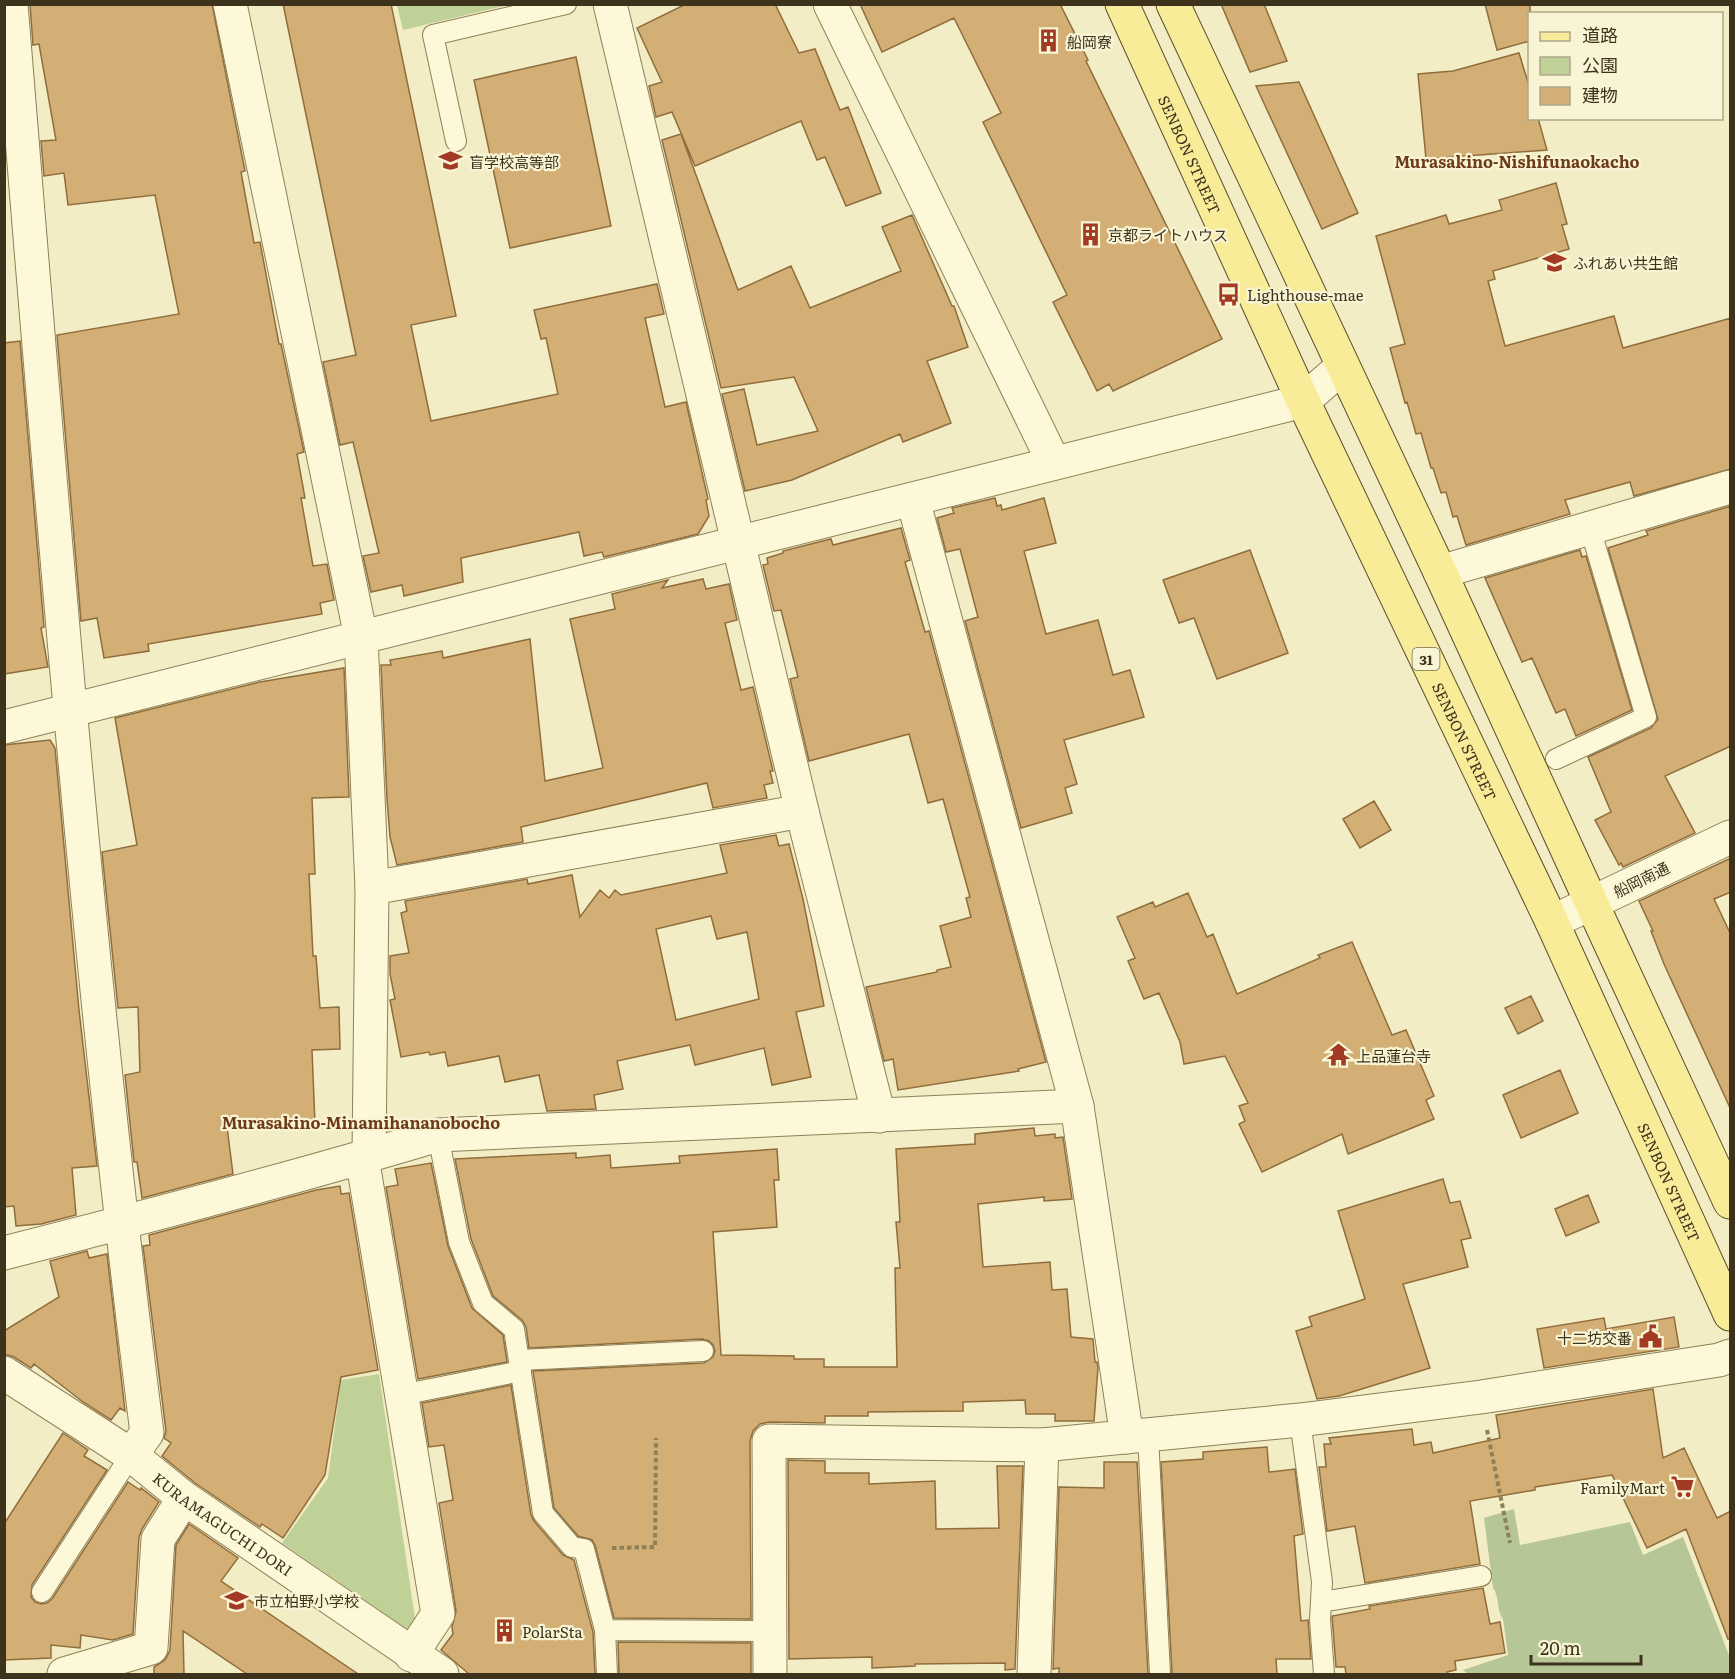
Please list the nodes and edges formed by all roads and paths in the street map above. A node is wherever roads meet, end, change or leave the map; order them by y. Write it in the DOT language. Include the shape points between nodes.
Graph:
graph roads {
  1 [pos="11,4"];
  2 [pos="230,4"];
  3 [pos="566,4"];
  4 [pos="609,4"];
  5 [pos="830,4"];
  6 [pos="1122,4"];
  7 [pos="1173,4"];
  8 [pos="456,141"];
  9 [pos="1342,367"];
  10 [pos="1303,401"];
  11 [pos="1054,463"];
  12 [pos="1731,487"];
  13 [pos="913,500"];
  14 [pos="1590,528"];
  15 [pos="739,542"];
  16 [pos="1440,572"];
  17 [pos="361,637"];
  18 [pos="70,711"];
  19 [pos="4,727"];
  20 [pos="1556,759"];
  21 [pos="802,811"];
  22 [pos="1731,837"];
  23 [pos="372,888"];
  24 [pos="1592,904"];
  25 [pos="1552,922"];
  26 [pos="1077,1106"];
  27 [pos="879,1116"];
  28 [pos="438,1135"];
  29 [pos="366,1156"];
  30 [pos="1731,1202"];
  31 [pos="120,1223"];
  32 [pos="4,1253"];
  33 [pos="1731,1314"];
  34 [pos="703,1352"];
  35 [pos="1731,1356"];
  36 [pos="520,1366"];
  37 [pos="4,1373"];
  38 [pos="401,1395"];
  39 [pos="1481,1397"];
  40 [pos="1300,1420"];
  41 [pos="1137,1436"];
  42 [pos="656,1437"];
  43 [pos="1042,1444"];
  44 [pos="131,1455"];
  45 [pos="183,1498"];
  46 [pos="1510,1543"];
  47 [pos="584,1549"];
  48 [pos="1481,1576"];
  49 [pos="42,1592"];
  50 [pos="1321,1602"];
  51 [pos="604,1630"];
  52 [pos="769,1631"];
  53 [pos="411,1654"];
  54 [pos="64,1674"];
  55 [pos="442,1674"];
  56 [pos="607,1674"];
  57 [pos="771,1674"];
  58 [pos="1034,1674"];
  59 [pos="1160,1674"];
  60 [pos="1324,1674"];
  1 -- 18 [label="street"];
  2 -- 17 [label="street"];
  3 -- 8 [label="lane" via="434,35"];
  4 -- 15 [label="street"];
  5 -- 11 [label="street"];
  6 -- 10 [label="main road, SENBON STREET / 31"];
  7 -- 9 [label="main road"];
  9 -- 10 [label="street"];
  9 -- 16 [label="main road"];
  10 -- 11 [label="street"];
  10 -- 25 [label="main road, SENBON STREET / 31"];
  11 -- 13 [label="street"];
  12 -- 14 [label="street"];
  13 -- 15 [label="street"];
  13 -- 26 [label="street"];
  14 -- 16 [label="street"];
  14 -- 20 [label="lane" via="1646,717"];
  15 -- 17 [label="street"];
  15 -- 21 [label="street"];
  16 -- 24 [label="main road"];
  17 -- 18 [label="street"];
  17 -- 23 [label="street"];
  18 -- 19 [label="street"];
  18 -- 31 [label="street"];
  21 -- 23 [label="street"];
  21 -- 27 [label="street"];
  22 -- 24 [label="street, 船岡南通"];
  23 -- 29 [label="street"];
  24 -- 25 [label="street, 船岡南通"];
  24 -- 30 [label="main road"];
  25 -- 33 [label="main road, SENBON STREET / 31"];
  26 -- 27 [label="street"];
  26 -- 41 [label="street"];
  27 -- 28 [label="street"];
  28 -- 29 [label="street"];
  28 -- 36 [label="lane" via="459,1242 483,1303 514,1329"];
  29 -- 31 [label="street"];
  29 -- 38 [label="street"];
  31 -- 32 [label="street"];
  31 -- 44 [label="street" via="147,1433"];
  34 -- 36 [label="lane"];
  35 -- 39 [label="street"];
  36 -- 38 [label="lane"];
  36 -- 47 [label="lane" via="543,1513 572,1547"];
  37 -- 44 [label="street, KURAMAGUCHI DORI"];
  38 -- 53 [label="street" via="438,1614"];
  39 -- 40 [label="street"];
  39 -- 46 [label="path"];
  40 -- 41 [label="street"];
  40 -- 50 [label="lane" via="1322,1582"];
  41 -- 43 [label="street"];
  41 -- 59 [label="lane"];
  42 -- 47 [label="path" via="655,1547"];
  43 -- 52 [label="street" via="769,1441"];
  43 -- 58 [label="street"];
  44 -- 45 [label="street, KURAMAGUCHI DORI"];
  44 -- 49 [label="lane"];
  45 -- 53 [label="street, KURAMAGUCHI DORI"];
  45 -- 54 [label="street" via="158,1539 151,1648"];
  47 -- 51 [label="lane"];
  48 -- 50 [label="lane"];
  50 -- 60 [label="lane"];
  51 -- 52 [label="lane"];
  51 -- 56 [label="lane"];
  52 -- 57 [label="street"];
  53 -- 55 [label="street, KURAMAGUCHI DORI"];
}
